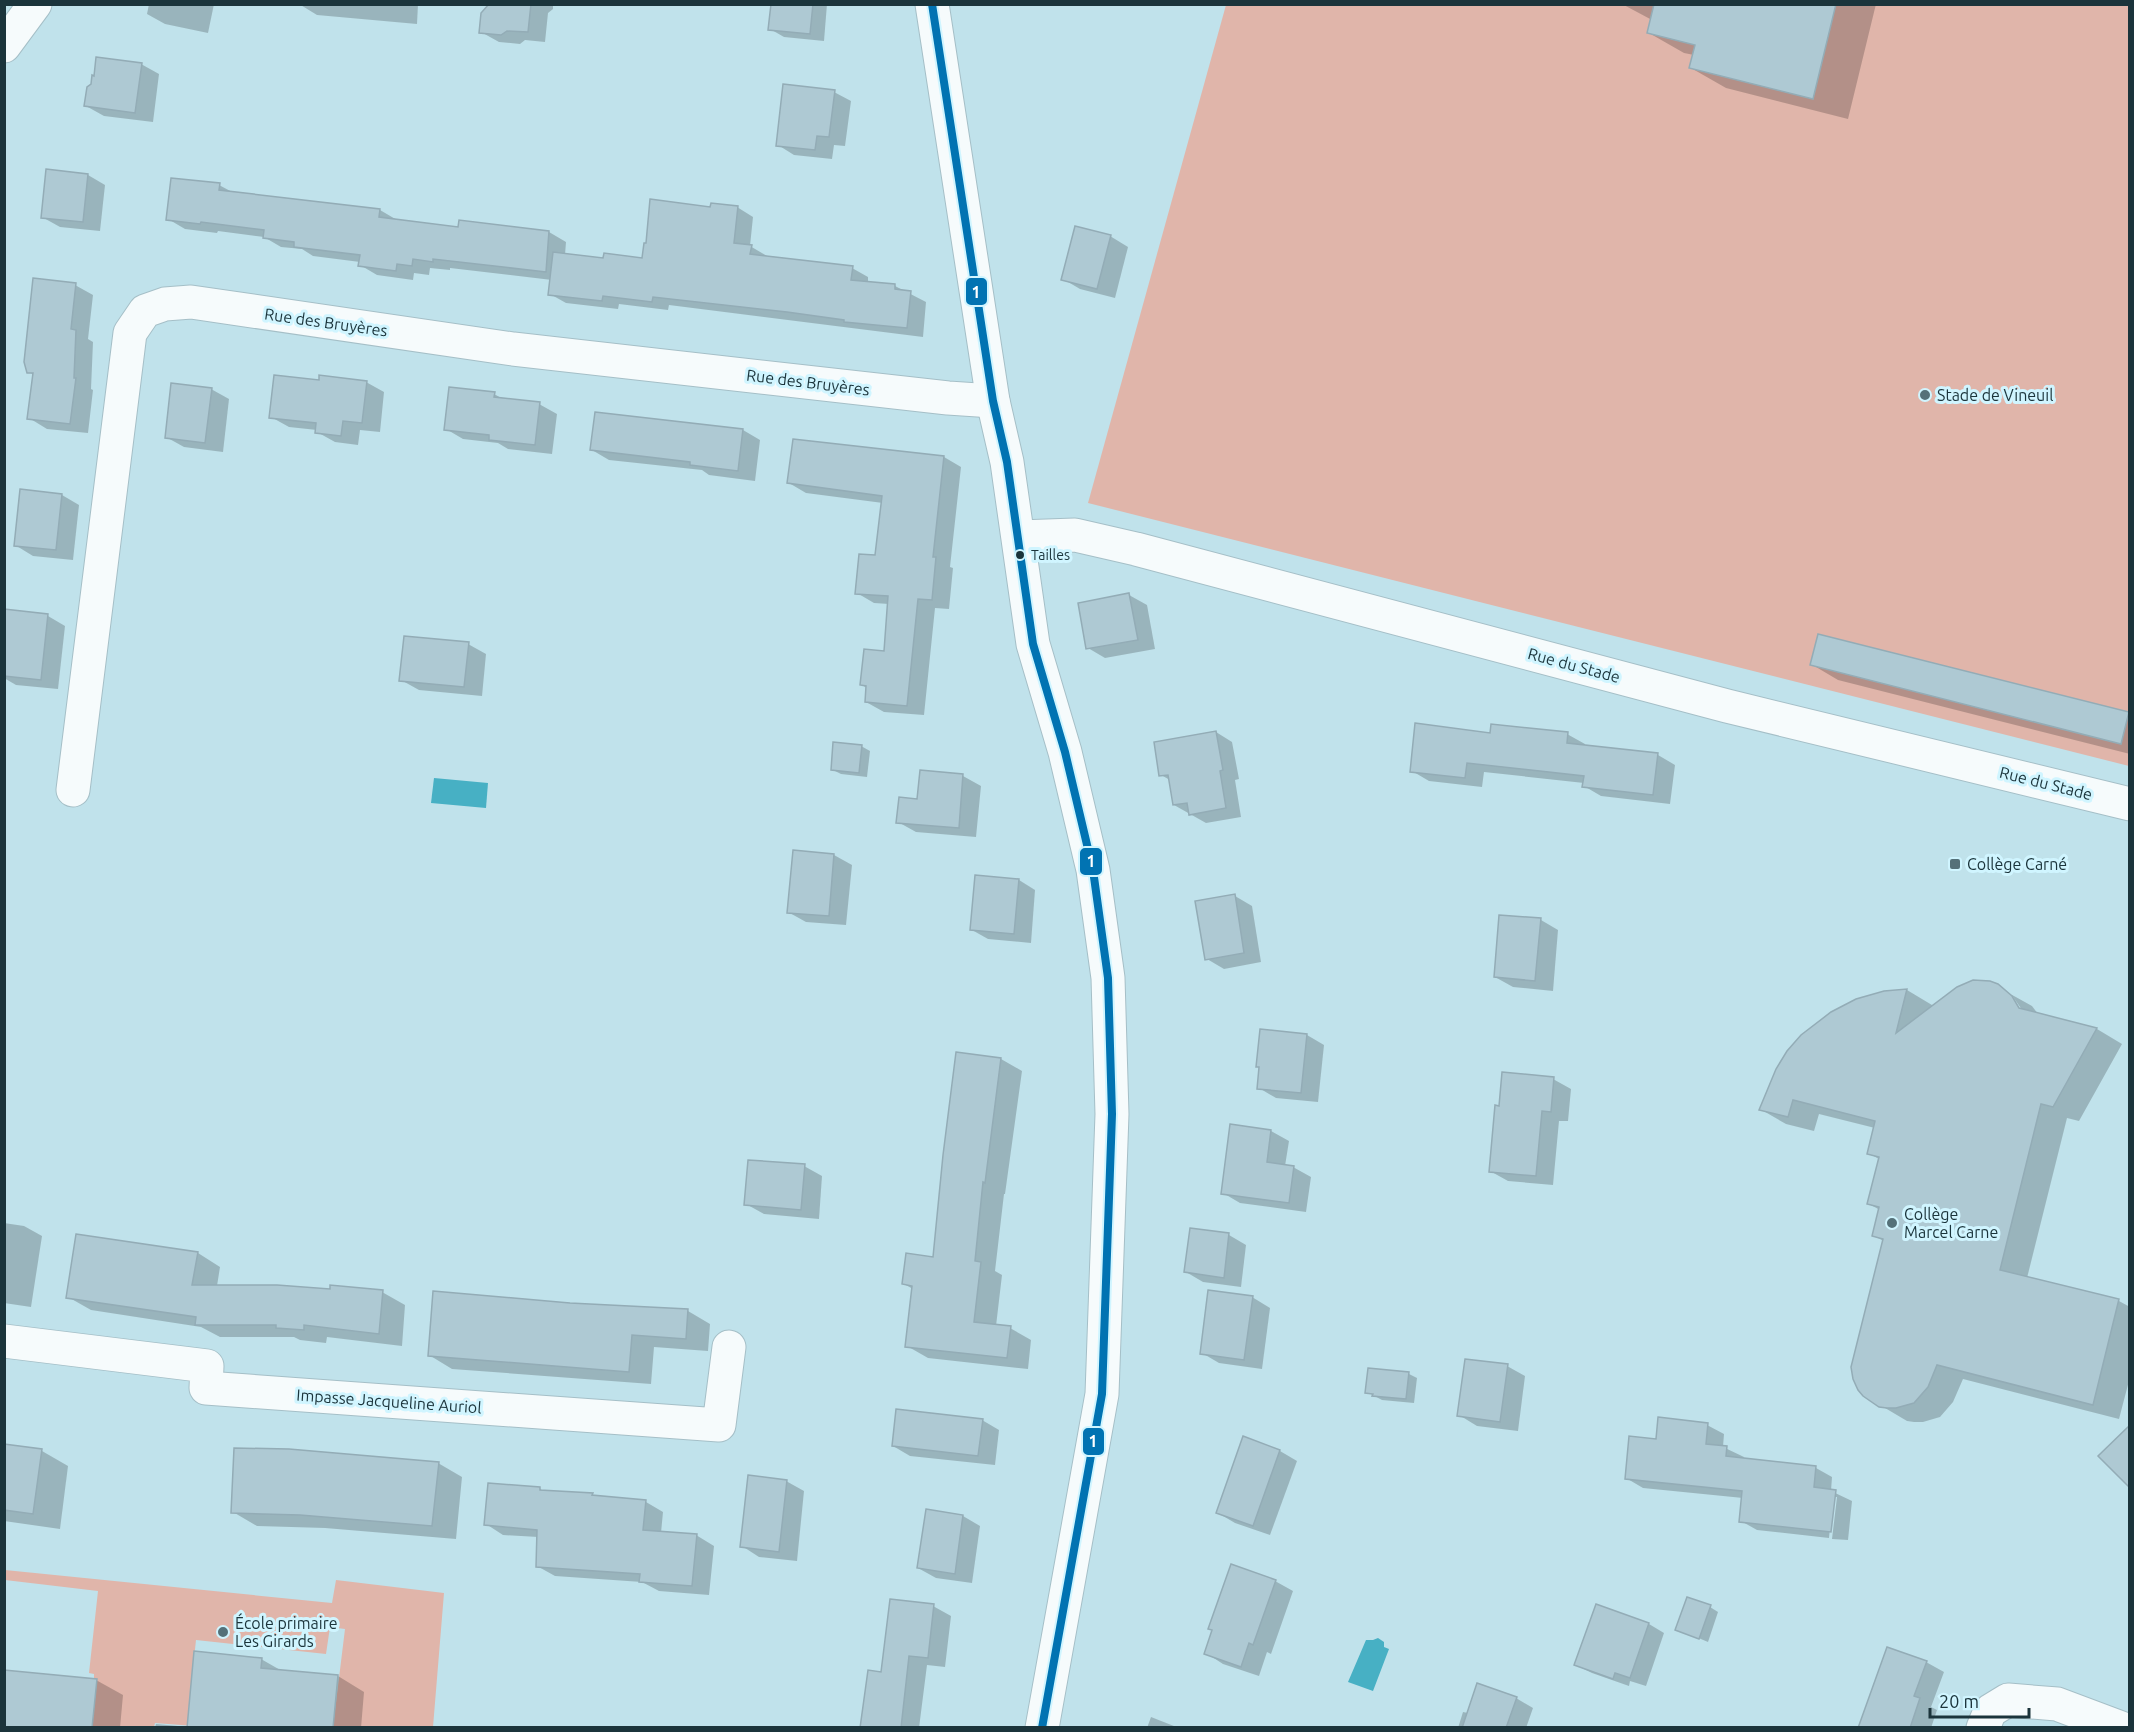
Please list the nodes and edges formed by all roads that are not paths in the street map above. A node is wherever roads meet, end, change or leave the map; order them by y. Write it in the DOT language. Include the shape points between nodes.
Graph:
graph roads {
  1 [pos="34,4"];
  2 [pos="932,4"];
  3 [pos="4,46"];
  4 [pos="993,401"];
  5 [pos="1019,537"];
  6 [pos="73,790"];
  7 [pos="2130,804"];
  8 [pos="4,1341"];
  9 [pos="729,1347"];
  10 [pos="1042,1728"];
  11 [pos="1983,1728"];
  12 [pos="2121,1728"];
  1 -- 3 [label="street"];
  2 -- 4 [label="street"];
  4 -- 5 [label="street"];
  4 -- 6 [label="street, Rue des Bruyères" via="513,349 191,302 165,304 145,311 130,333"];
  5 -- 7 [label="street, Rue du Stade" via="1075,536 1136,549 1727,706"];
  5 -- 10 [label="street" via="1033,644 1065,752 1093,870 1108,978 1112,1114 1102,1394"];
  8 -- 9 [label="street, Impasse Jacqueline Auriol" via="207,1366 206,1388 719,1425"];
  11 -- 12 [label="street" via="1990,1711 2008,1700 2057,1704"];
}
